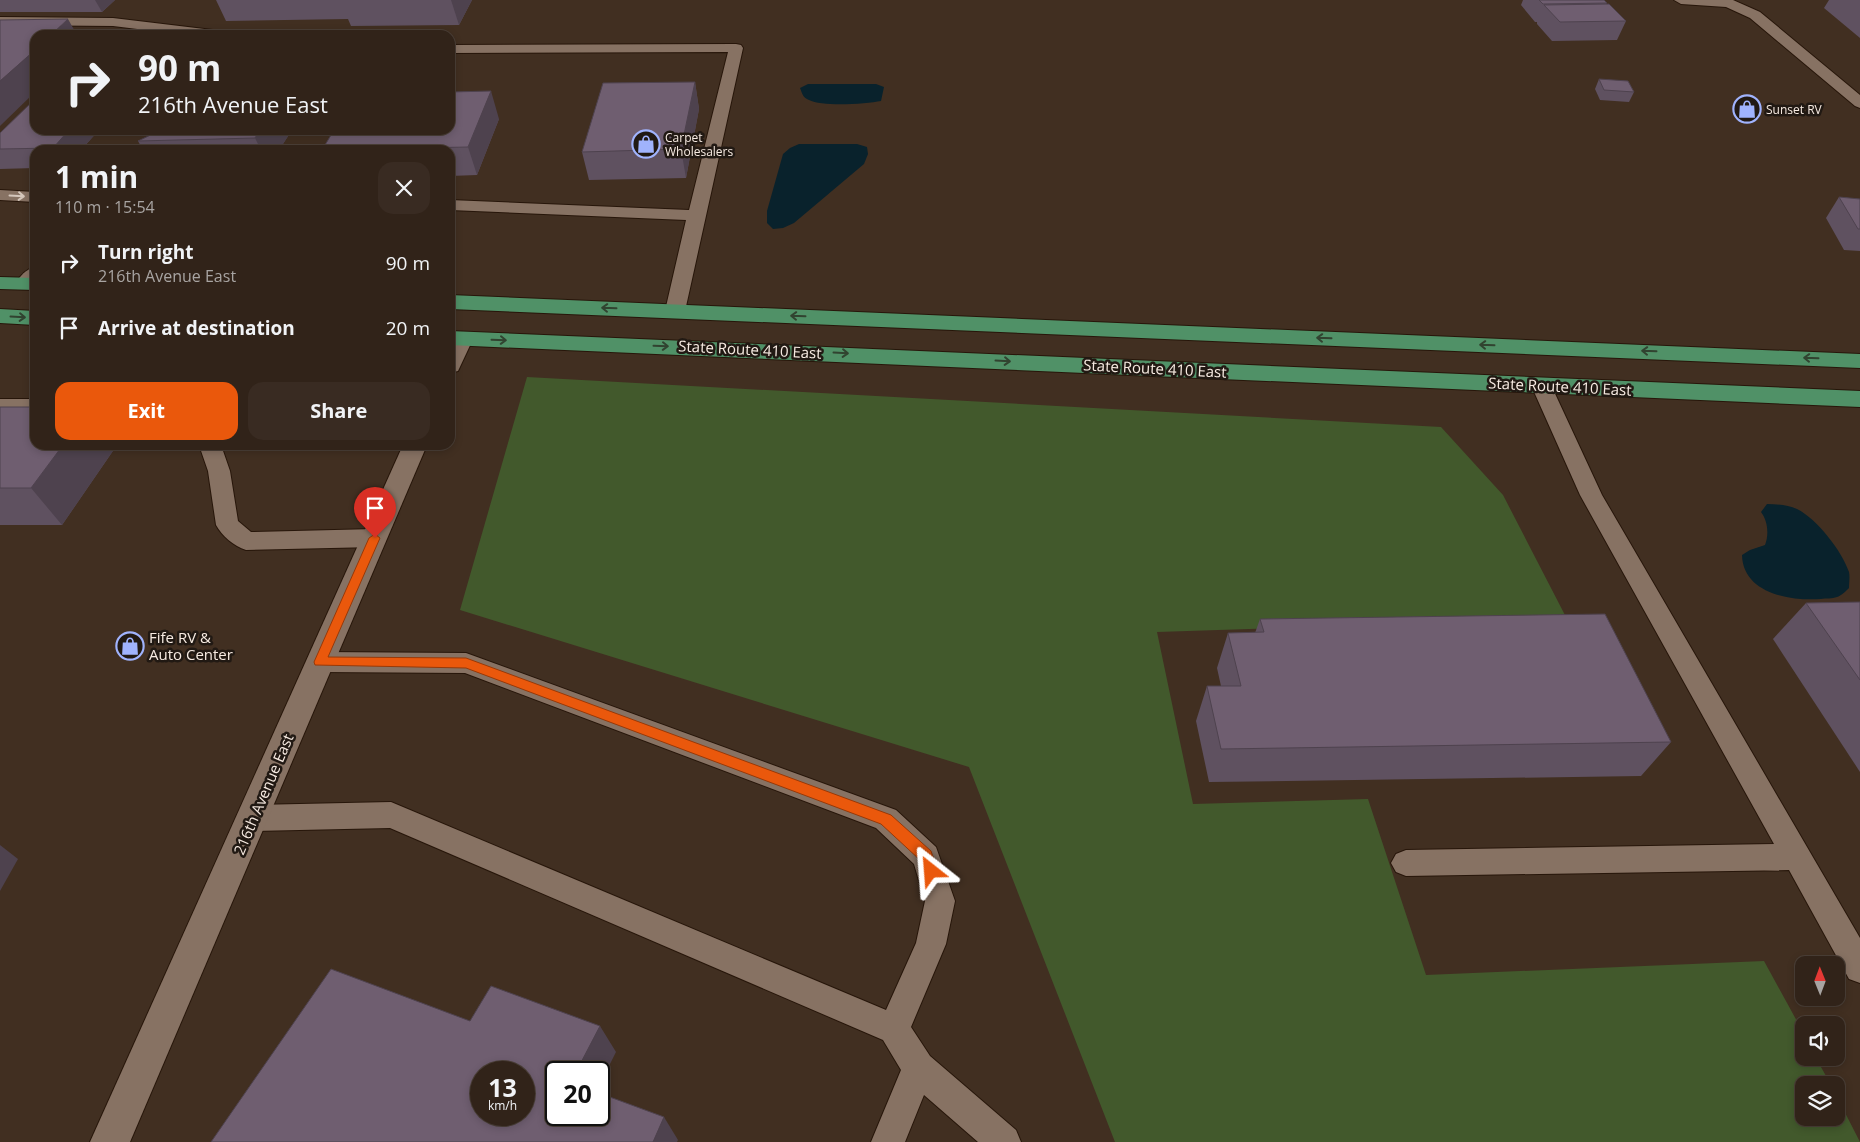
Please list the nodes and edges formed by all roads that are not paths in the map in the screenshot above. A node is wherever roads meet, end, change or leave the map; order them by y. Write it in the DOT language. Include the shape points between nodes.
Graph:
graph roads {
  1 [pos="1681,0"];
  2 [pos="0,21"];
  3 [pos="179,30"];
  4 [pos="455,49"];
  5 [pos="1860,103"];
  6 [pos="0,195"];
  7 [pos="30,197"];
  8 [pos="455,205"];
  9 [pos="696,215"];
  10 [pos="30,280"];
  11 [pos="0,283"];
  12 [pos="455,302"];
  13 [pos="675,311"];
  14 [pos="0,316"];
  15 [pos="30,318"];
  16 [pos="456,338"];
  17 [pos="1860,360"];
  18 [pos="1541,385"];
  19 [pos="1860,399"];
  20 [pos="0,406"];
  21 [pos="30,406"];
  22 [pos="212,450"];
  23 [pos="414,450"];
  24 [pos="375,538"];
  25 [pos="320,662"];
  26 [pos="253,818"];
  27 [pos="1797,857"];
  28 [pos="1406,863"];
  29 [pos="1860,968"];
  30 [pos="894,1029"];
  31 [pos="918,1068"];
  32 [pos="110,1142"];
  33 [pos="888,1142"];
  34 [pos="1004,1142"];
  1 -- 5 [label="lane" via="1728,3 1755,15"];
  2 -- 3 [label="lane" via="113,22"];
  4 -- 9 [label="lane" via="736,48"];
  6 -- 7 [label="lane, one-way"];
  8 -- 9 [label="lane"];
  9 -- 13 [label="lane"];
  10 -- 11 [label="main road"];
  13 -- 12 [label="main road, one-way"];
  17 -- 13 [label="main road, one-way"];
  14 -- 15 [label="main road, one-way"];
  16 -- 18 [label="main road, State Route 410 East, one-way"];
  18 -- 19 [label="main road, State Route 410 East"];
  18 -- 27 [label="lane" via="1591,495"];
  20 -- 21 [label="lane"];
  22 -- 24 [label="lane" via="219,471 227,525 246,541"];
  23 -- 24 [label="street, 216th Avenue East"];
  24 -- 25 [label="street, 216th Avenue East"];
  25 -- 26 [label="street, 216th Avenue East"];
  25 -- 30 [label="lane" via="466,663 886,819 926,856 940,901 931,944"];
  26 -- 30 [label="lane" via="392,814"];
  26 -- 32 [label="street, 216th Avenue East"];
  27 -- 28 [label="lane"];
  27 -- 29 [label="lane"];
  30 -- 31 [label="lane"];
  31 -- 33 [label="lane"];
  31 -- 34 [label="lane"];
}
